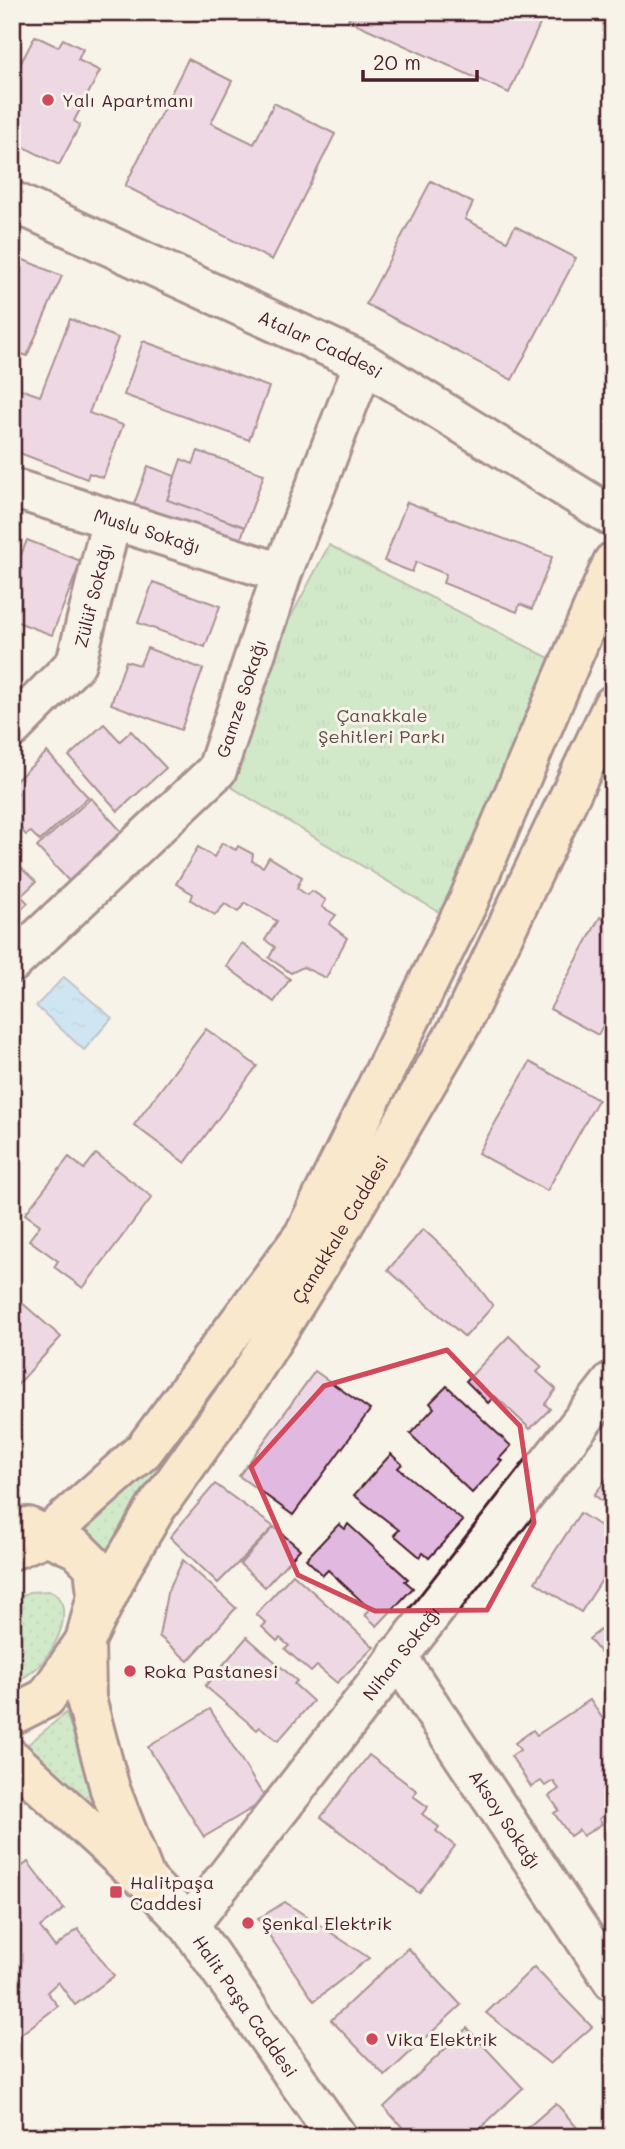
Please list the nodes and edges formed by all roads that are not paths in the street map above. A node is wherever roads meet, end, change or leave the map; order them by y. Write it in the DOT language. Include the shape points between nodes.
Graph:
graph roads {
  1 [pos="12,201"];
  2 [pos="364,363"];
  3 [pos="12,488"];
  4 [pos="613,517"];
  5 [pos="111,522"];
  6 [pos="613,562"];
  7 [pos="282,573"];
  8 [pos="613,705"];
  9 [pos="12,728"];
  10 [pos="12,963"];
  11 [pos="613,1381"];
  12 [pos="12,1519"];
  13 [pos="48,1535"];
  14 [pos="12,1550"];
  15 [pos="85,1642"];
  16 [pos="397,1656"];
  17 [pos="12,1715"];
  18 [pos="12,1759"];
  19 [pos="146,1880"];
  20 [pos="189,1925"];
  21 [pos="613,1981"];
  22 [pos="337,2137"];
  1 -- 2 [label="street, Atalar Caddesi"];
  2 -- 4 [label="street, Atalar Caddesi"];
  2 -- 7 [label="street, Gamze Sokağı"];
  3 -- 5 [label="street, Muslu Sokağı"];
  5 -- 7 [label="street, Muslu Sokağı"];
  5 -- 9 [label="street, Zülüf Sokağı" via="76,663"];
  6 -- 13 [label="main road, Çanakkale Caddesi" via="468,902 304,1235 144,1450"];
  7 -- 10 [label="street, Gamze Sokağı" via="217,770"];
  8 -- 15 [label="main road, Çanakkale Caddesi" via="461,1024 247,1380 156,1508"];
  11 -- 16 [label="street, Nihan Sokağı"];
  12 -- 13 [label="main road"];
  13 -- 14 [label="main road, Çanakkale Caddesi"];
  13 -- 15 [label="main road" via="77,1549 94,1566 97,1595"];
  15 -- 17 [label="main road, Çanakkale Caddesi" via="46,1698"];
  15 -- 19 [label="main road" via="86,1699 96,1745"];
  16 -- 20 [label="street, Nihan Sokağı"];
  16 -- 21 [label="street, Aksoy Sokağı"];
  18 -- 19 [label="main road"];
  19 -- 20 [label="street, Halit Paşa Caddesi"];
  20 -- 22 [label="street, Halit Paşa Caddesi"];
}
